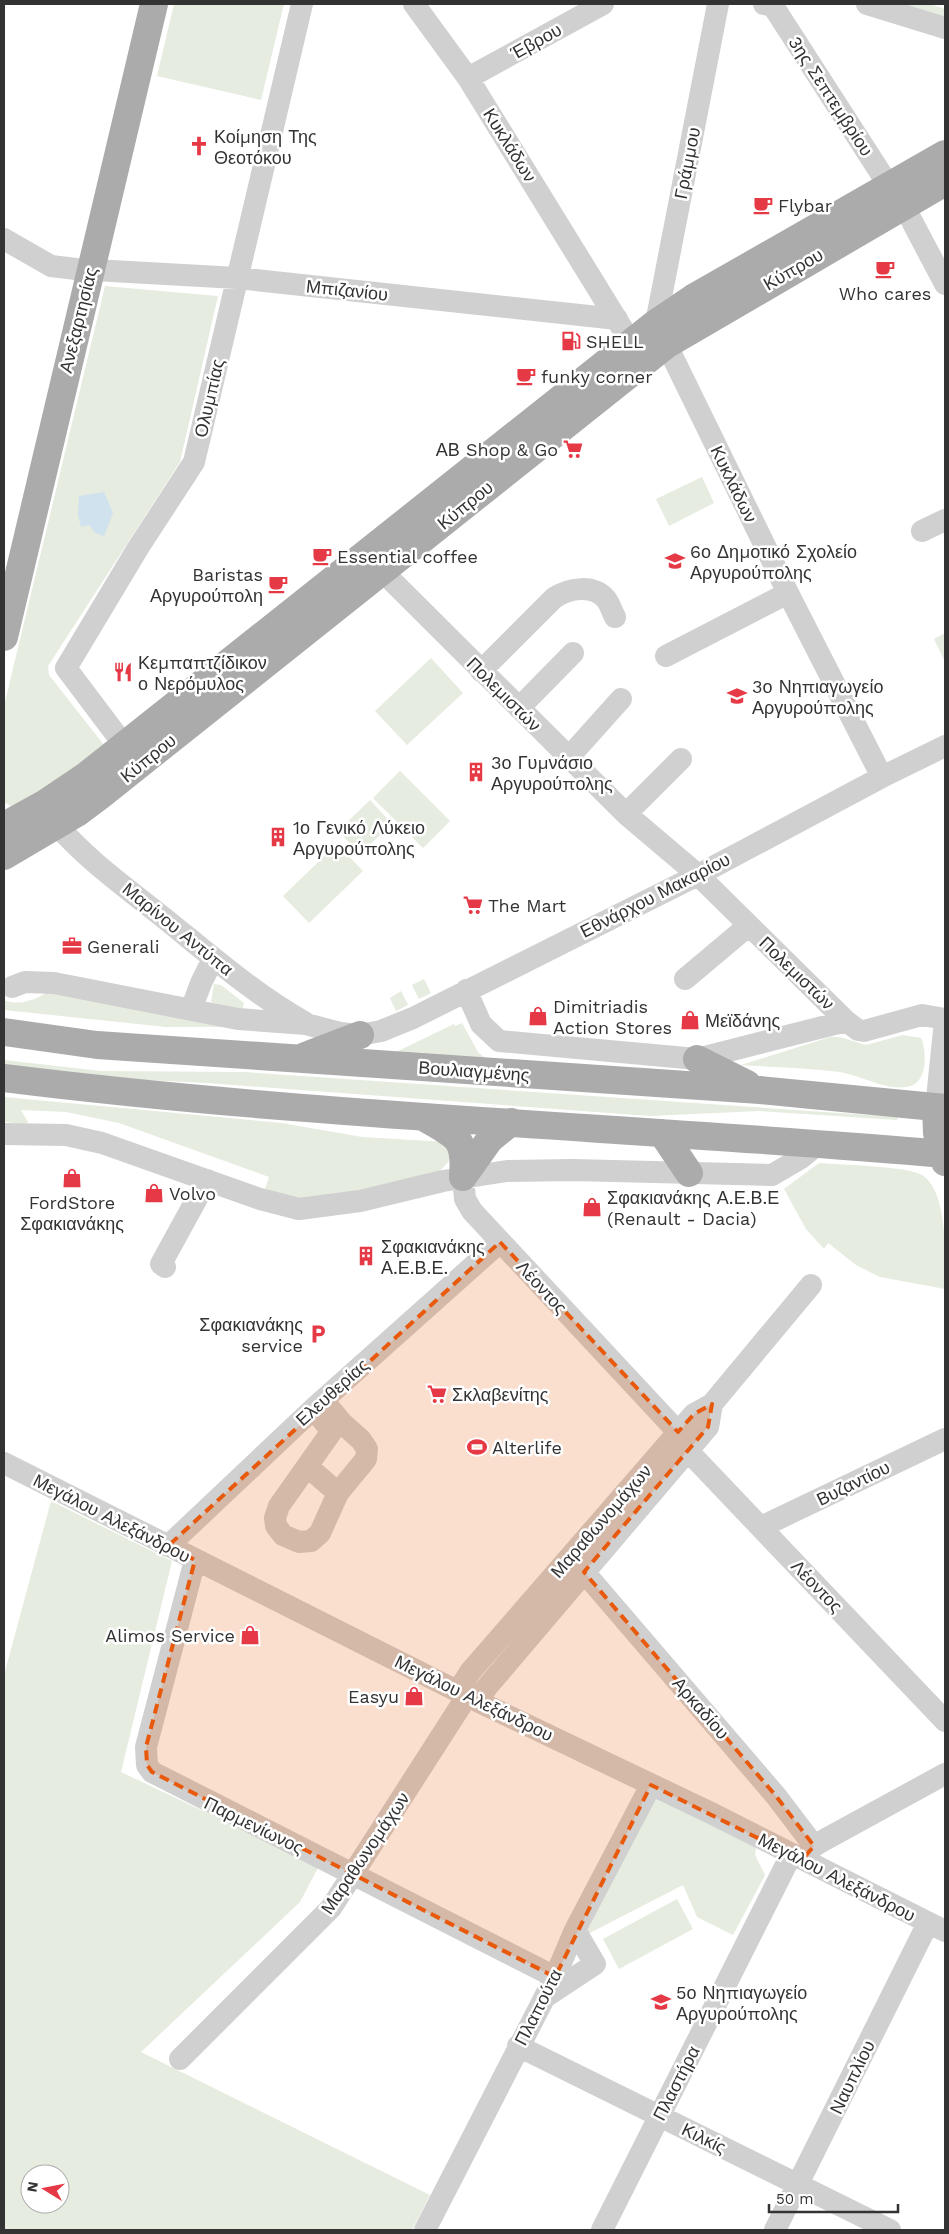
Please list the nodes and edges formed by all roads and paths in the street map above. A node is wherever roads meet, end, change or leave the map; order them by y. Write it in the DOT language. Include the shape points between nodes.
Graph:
graph roads {
  1 [pos="138,4"];
  2 [pos="154,4"];
  3 [pos="302,4"];
  4 [pos="414,4"];
  5 [pos="604,4"];
  6 [pos="718,4"];
  7 [pos="867,4"];
  8 [pos="770,5"];
  9 [pos="945,28"];
  10 [pos="468,78"];
  11 [pos="945,154"];
  12 [pos="945,182"];
  13 [pos="896,196"];
  14 [pos="4,239"];
  15 [pos="83,270"];
  16 [pos="237,278"];
  17 [pos="945,284"];
  18 [pos="624,330"];
  19 [pos="661,334"];
  20 [pos="945,520"];
  21 [pos="922,531"];
  22 [pos="4,568"];
  23 [pos="382,571"];
  24 [pos="788,594"];
  25 [pos="534,602"];
  26 [pos="615,618"];
  27 [pos="4,637"];
  28 [pos="573,653"];
  29 [pos="666,656"];
  30 [pos="477,667"];
  31 [pos="621,699"];
  32 [pos="519,708"];
  33 [pos="124,745"];
  34 [pos="945,746"];
  35 [pos="569,757"];
  36 [pos="681,758"];
  37 [pos="882,777"];
  38 [pos="626,814"];
  39 [pos="57,825"];
  40 [pos="4,826"];
  41 [pos="4,856"];
  42 [pos="698,875"];
  43 [pos="748,926"];
  44 [pos="213,959"];
  45 [pos="685,979"];
  46 [pos="12,987"];
  47 [pos="466,990"];
  48 [pos="191,1010"];
  49 [pos="945,1020"];
  50 [pos="846,1021"];
  51 [pos="306,1024"];
  52 [pos="4,1032"];
  53 [pos="360,1035"];
  54 [pos="298,1059"];
  55 [pos="697,1059"];
  56 [pos="4,1078"];
  57 [pos="760,1090"];
  58 [pos="941,1108"];
  59 [pos="423,1117"];
  60 [pos="510,1122"];
  61 [pos="662,1133"];
  62 [pos="4,1134"];
  63 [pos="816,1145"];
  64 [pos="944,1156"];
  65 [pos="689,1172"];
  66 [pos="463,1177"];
  67 [pos="208,1180"];
  68 [pos="500,1242"];
  69 [pos="165,1267"];
  70 [pos="810,1286"];
  71 [pos="318,1404"];
  72 [pos="337,1427"];
  73 [pos="945,1440"];
  74 [pos="683,1442"];
  75 [pos="4,1465"];
  76 [pos="308,1467"];
  77 [pos="338,1493"];
  78 [pos="761,1527"];
  79 [pos="168,1546"];
  80 [pos="195,1560"];
  81 [pos="584,1572"];
  82 [pos="467,1696"];
  83 [pos="945,1721"];
  84 [pos="945,1774"];
  85 [pos="651,1785"];
  86 [pos="802,1854"];
  87 [pos="353,1875"];
  88 [pos="937,1927"];
  89 [pos="575,1930"];
  90 [pos="555,1977"];
  91 [pos="543,1998"];
  92 [pos="518,2046"];
  93 [pos="180,2059"];
  94 [pos="660,2116"];
  95 [pos="798,2185"];
  96 [pos="425,2230"];
  97 [pos="602,2230"];
  98 [pos="775,2230"];
  99 [pos="890,2230"];
  1 -- 15 [label="main road, Ανεξαρτησίας"];
  2 -- 15 [label="main road, Ανεξαρτησίας"];
  3 -- 16 [label="street, Ολυμπίας"];
  4 -- 10 [label="street, Κυκλάδων"];
  5 -- 10 [label="street, Έβρου"];
  6 -- 19 [label="street, Γράμμου"];
  7 -- 9 [label="street"];
  8 -- 13 [label="street, 3ης Σεπτεμβρίου"];
  10 -- 18 [label="street, Κυκλάδων"];
  11 -- 13 [label="main road, Κύπρου"];
  12 -- 13 [label="main road, Κύπρου"];
  13 -- 17 [label="street, 3ης Σεπτεμβρίου"];
  13 -- 19 [label="main road, Κύπρου"];
  14 -- 15 [label="street, Μπιζανίου" via="51,266"];
  15 -- 16 [label="street, Μπιζανίου"];
  15 -- 22 [label="main road, Ανεξαρτησίας"];
  15 -- 27 [label="main road, Ανεξαρτησίας"];
  16 -- 18 [label="street, Μπιζανίου"];
  16 -- 33 [label="street, Ολυμπίας" via="194,462 66,668"];
  18 -- 19 [label="main road, Κύπρου"];
  18 -- 33 [label="main road, Κύπρου"];
  19 -- 23 [label="main road, Κύπρου"];
  19 -- 24 [label="street, Κυκλάδων"];
  20 -- 21 [label="street"];
  23 -- 30 [label="street, Πολεμιστών"];
  23 -- 39 [label="main road, Κύπρου" via="101,795"];
  24 -- 29 [label="street"];
  24 -- 37 [label="street, Κυκλάδων"];
  25 -- 30 [label="street"];
  26 -- 30 [label="street" via="607,600 598,592 577,590 562,593"];
  28 -- 32 [label="street"];
  30 -- 32 [label="street, Πολεμιστών"];
  31 -- 35 [label="street"];
  32 -- 35 [label="street, Πολεμιστών"];
  33 -- 40 [label="main road, Κύπρου" via="62,792"];
  34 -- 37 [label="street, Εθνάρχου Μακαρίου"];
  35 -- 38 [label="street, Πολεμιστών"];
  36 -- 38 [label="street"];
  37 -- 42 [label="street, Εθνάρχου Μακαρίου"];
  38 -- 42 [label="street, Πολεμιστών"];
  39 -- 41 [label="main road, Κύπρου"];
  39 -- 44 [label="street, Μαρίνου Αντύπα" via="103,869"];
  42 -- 43 [label="street, Πολεμιστών"];
  42 -- 47 [label="street, Εθνάρχου Μακαρίου"];
  43 -- 45 [label="street"];
  43 -- 50 [label="street, Πολεμιστών"];
  44 -- 48 [label="street"];
  44 -- 51 [label="street, Μαρίνου Αντύπα"];
  46 -- 48 [label="street" via="25,982 54,983"];
  47 -- 53 [label="street, Εθνάρχου Μακαρίου" via="406,1021"];
  47 -- 55 [label="street" via="481,1024 499,1041"];
  48 -- 51 [label="street" via="261,1022"];
  49 -- 50 [label="street" via="922,1015 864,1031"];
  49 -- 58 [label="street"];
  50 -- 55 [label="street"];
  51 -- 53 [label="street, Εθνάρχου Μακαρίου"];
  52 -- 54 [label="main road, Βουλιαγμένης" via="97,1045"];
  53 -- 54 [label="main road"];
  54 -- 57 [label="main road, Βουλιαγμένης"];
  55 -- 57 [label="main road"];
  56 -- 59 [label="main road" via="96,1090"];
  57 -- 58 [label="main road, Βουλιαγμένης"];
  58 -- 64 [label="main road" via="937,1133"];
  59 -- 60 [label="main road"];
  59 -- 66 [label="main road" via="453,1134 462,1145"];
  60 -- 61 [label="main road"];
  60 -- 66 [label="main road" via="490,1139"];
  61 -- 63 [label="main road"];
  61 -- 65 [label="main road"];
  62 -- 67 [label="street" via="66,1135 102,1143"];
  63 -- 64 [label="main road"];
  63 -- 65 [label="street" via="772,1175"];
  65 -- 66 [label="street" via="507,1171"];
  66 -- 67 [label="street" via="360,1201 299,1209"];
  66 -- 68 [label="street, Λέοντος" via="468,1205"];
  67 -- 69 [label="street" via="161,1264"];
  68 -- 71 [label="street, Ελευθερίας"];
  68 -- 74 [label="street, Λέοντος"];
  70 -- 74 [label="street, Μαραθωνομάχων" via="712,1404 708,1427"];
  71 -- 72 [label="street"];
  71 -- 79 [label="street, Ελευθερίας"];
  72 -- 76 [label="street"];
  72 -- 77 [label="street" via="361,1440 367,1449 366,1458"];
  73 -- 78 [label="street, Βυζαντίου"];
  74 -- 78 [label="street, Λέοντος"];
  74 -- 81 [label="street, Μαραθωνομάχων"];
  74 -- 82 [label="street, Μαραθωνομάχων" via="470,1672"];
  75 -- 79 [label="street, Μεγάλου Αλεξάνδρου"];
  76 -- 77 [label="street"];
  76 -- 77 [label="street" via="279,1506 276,1526 283,1535 299,1542 311,1541 320,1534"];
  78 -- 83 [label="street, Λέοντος"];
  79 -- 80 [label="street, Μεγάλου Αλεξάνδρου"];
  80 -- 82 [label="street, Μεγάλου Αλεξάνδρου"];
  80 -- 87 [label="street, Παρμενίωνος" via="146,1747 147,1765 159,1778"];
  81 -- 82 [label="street, Μαραθωνομάχων" via="487,1687"];
  81 -- 86 [label="street, Αρκαδίου" via="776,1796"];
  82 -- 85 [label="street, Μεγάλου Αλεξάνδρου"];
  82 -- 87 [label="street, Μαραθωνομάχων"];
  84 -- 86 [label="street"];
  85 -- 86 [label="street, Μεγάλου Αλεξάνδρου"];
  85 -- 89 [label="street, Πλαπούτα"];
  86 -- 88 [label="street, Μεγάλου Αλεξάνδρου"];
  86 -- 94 [label="street, Πλαστήρα"];
  87 -- 90 [label="street, Παρμενίωνος"];
  87 -- 93 [label="street, Μαραθωνομάχων" via="318,1923"];
  88 -- 95 [label="street, Ναυπλίου"];
  89 -- 90 [label="street, Πλαπούτα"];
  89 -- 91 [label="street" via="595,1964"];
  90 -- 91 [label="street, Πλαπούτα"];
  91 -- 92 [label="street, Πλαπούτα"];
  92 -- 94 [label="street, Κιλκίς"];
  92 -- 96 [label="street, Πλαπούτα"];
  94 -- 95 [label="street, Κιλκίς"];
  94 -- 97 [label="street, Πλαστήρα"];
  95 -- 98 [label="street, Ναυπλίου"];
  95 -- 99 [label="street, Κιλκίς"];
}
